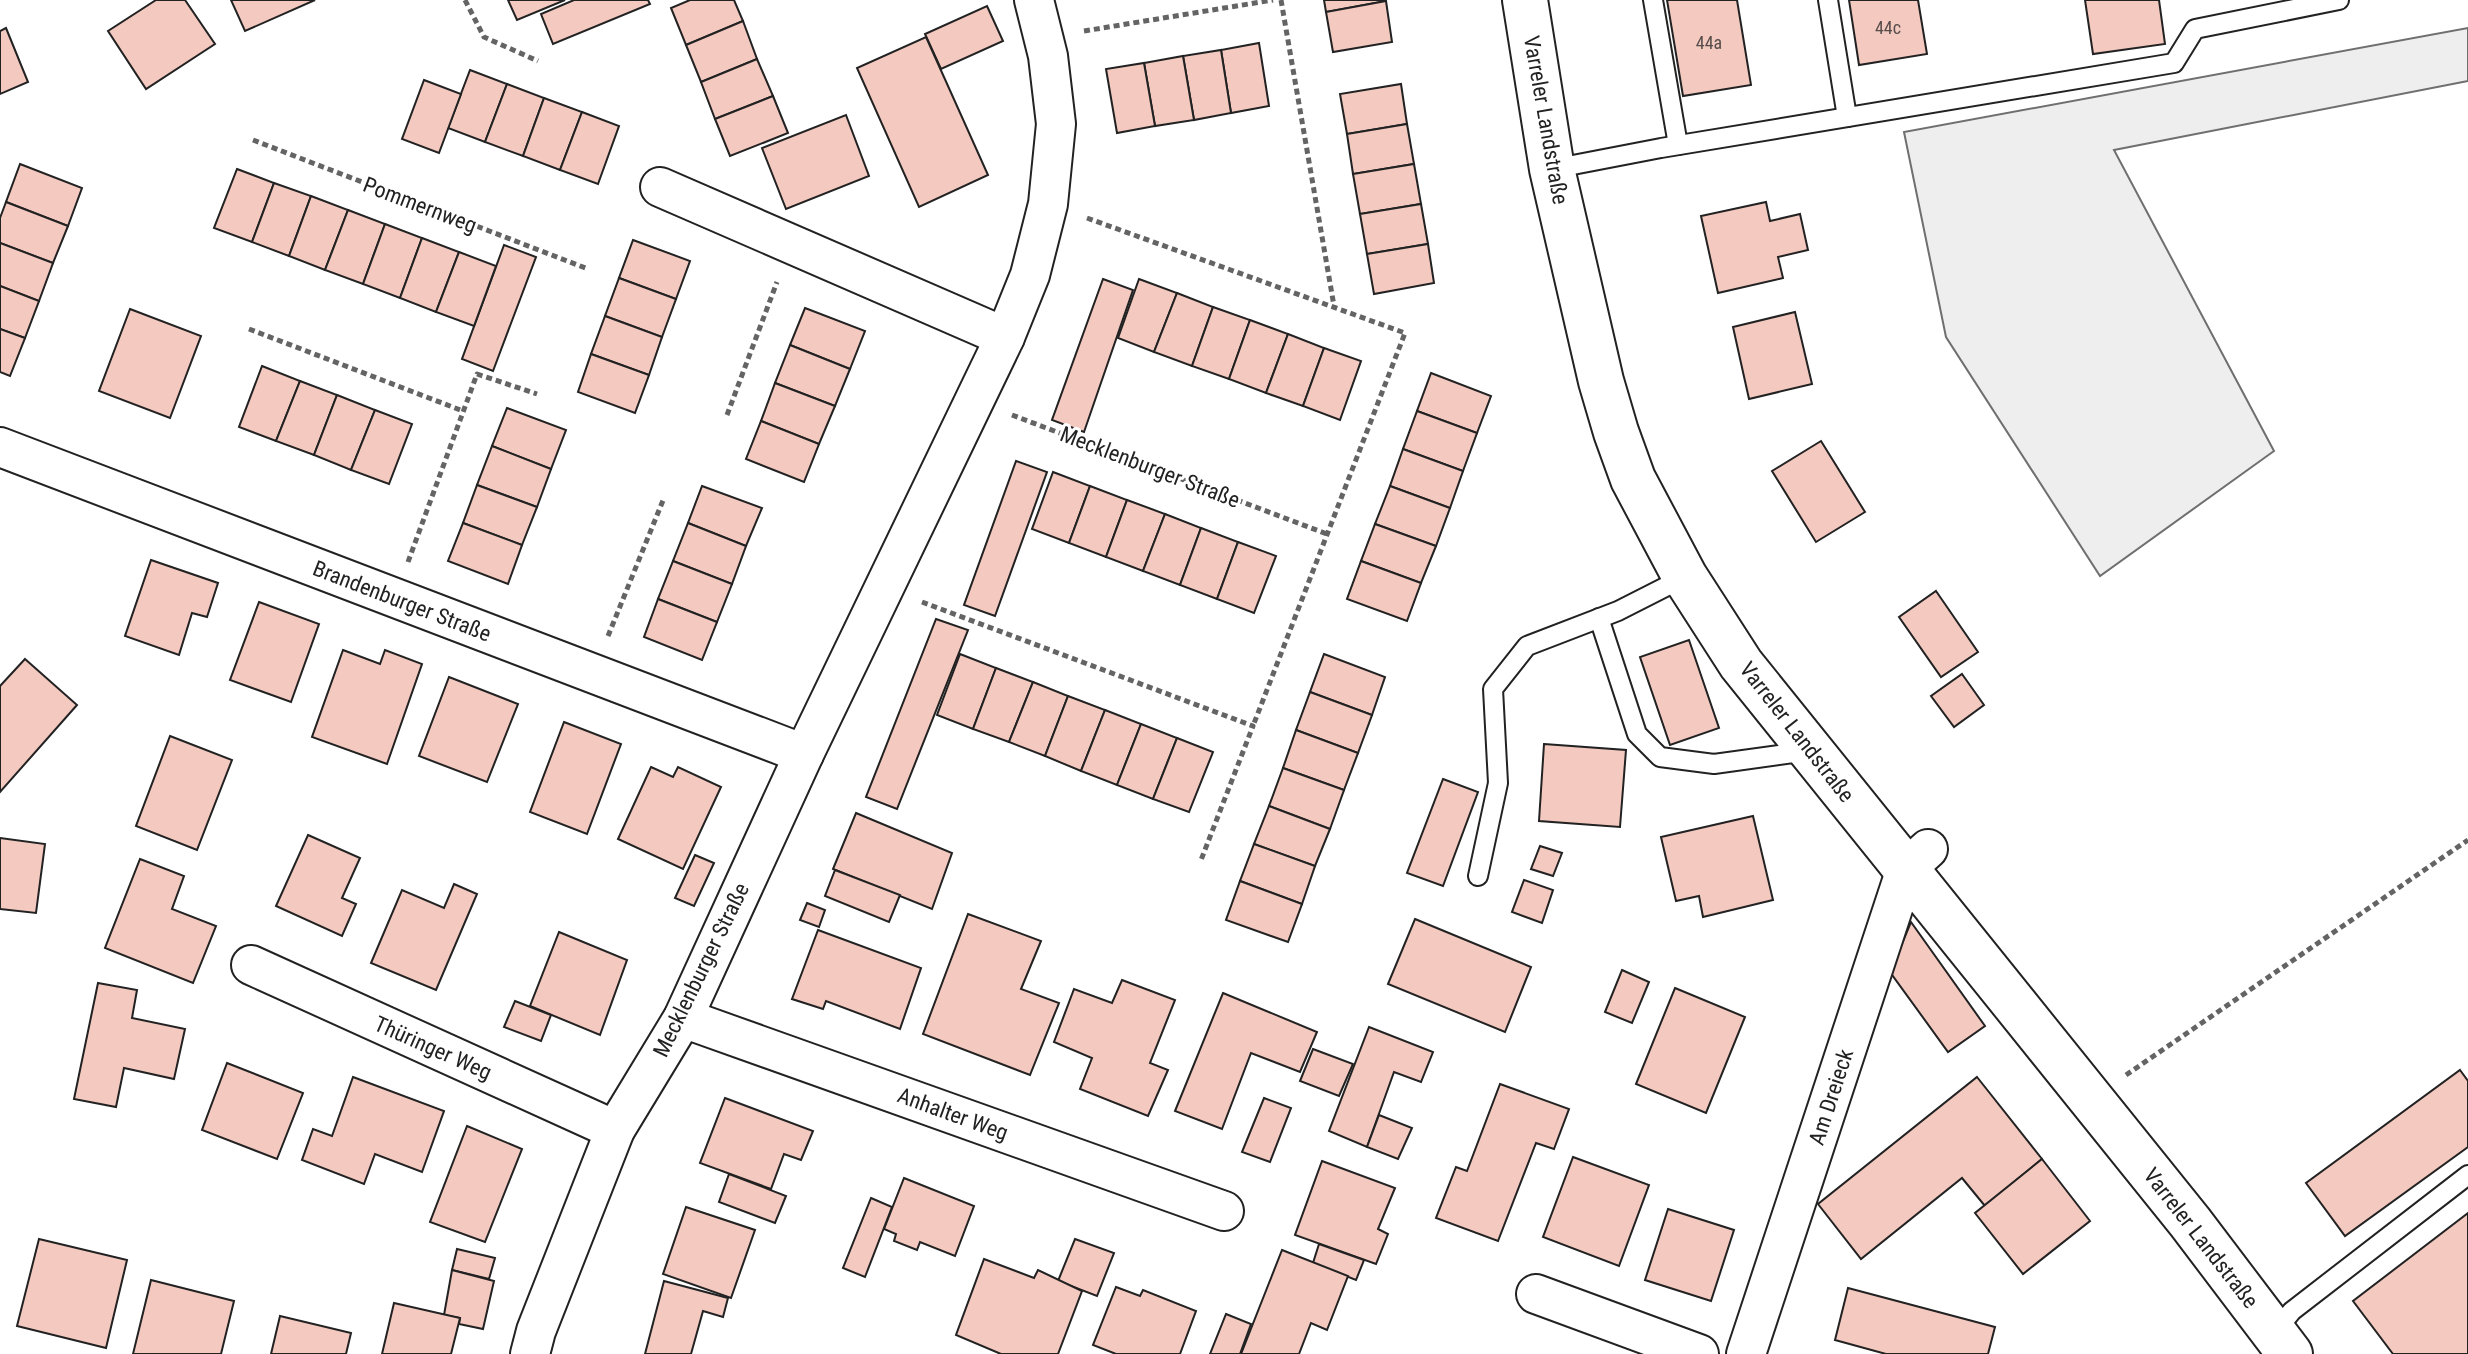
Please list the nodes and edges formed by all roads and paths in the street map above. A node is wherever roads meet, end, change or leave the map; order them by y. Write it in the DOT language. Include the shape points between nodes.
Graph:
graph roads {
  1 [pos="465,0"];
  2 [pos="1034,0"];
  3 [pos="1273,0"];
  4 [pos="1281,0"];
  5 [pos="1525,0"];
  6 [pos="1653,0"];
  7 [pos="1828,0"];
  8 [pos="2339,0"];
  9 [pos="1043,37"];
  10 [pos="538,61"];
  11 [pos="1847,117"];
  12 [pos="253,140"];
  13 [pos="1678,145"];
  14 [pos="1552,169"];
  15 [pos="660,187"];
  16 [pos="1048,204"];
  17 [pos="791,244"];
  18 [pos="588,269"];
  19 [pos="1334,307"];
  20 [pos="249,329"];
  21 [pos="1005,337"];
  22 [pos="537,394"];
  23 [pos="974,401"];
  24 [pos="463,411"];
  25 [pos="727,415"];
  26 [pos="0,447"];
  27 [pos="664,498"];
  28 [pos="1327,534"];
  29 [pos="1685,577"];
  30 [pos="883,589"];
  31 [pos="397,599"];
  32 [pos="1599,618"];
  33 [pos="593,674"];
  34 [pos="1253,726"];
  35 [pos="1811,751"];
  36 [pos="804,754"];
  37 [pos="2468,840"];
  38 [pos="1917,859"];
  39 [pos="1201,860"];
  40 [pos="1478,876"];
  41 [pos="251,965"];
  42 [pos="683,1018"];
  43 [pos="2091,1099"];
  44 [pos="615,1130"];
  45 [pos="2468,1175"];
  46 [pos="1224,1211"];
  47 [pos="1536,1294"];
  48 [pos="2282,1344"];
  49 [pos="530,1354"];
  50 [pos="1699,1354"];
  51 [pos="1746,1354"];
  1 -- 10 [label="path" via="484,37"];
  2 -- 9 [label="street, Mecklenburger Straße"];
  3 -- 9 [label="path"];
  4 -- 19 [label="path"];
  5 -- 14 [label="main road, Varreler Landstraße"];
  6 -- 13 [label="lane"];
  7 -- 11 [label="lane"];
  8 -- 11 [label="lane" via="2195,29 2174,63"];
  9 -- 16 [label="street, Mecklenburger Straße" via="1056,124"];
  11 -- 13 [label="lane"];
  12 -- 18 [label="path, Pommernweg"];
  13 -- 14 [label="lane"];
  14 -- 29 [label="main road, Varreler Landstraße" via="1616,432 1633,479"];
  15 -- 17 [label="street"];
  16 -- 19 [label="path"];
  16 -- 21 [label="street, Mecklenburger Straße" via="1030,275"];
  17 -- 21 [label="street"];
  17 -- 25 [label="path"];
  19 -- 28 [label="path" via="1405,333"];
  20 -- 24 [label="path"];
  21 -- 23 [label="street, Mecklenburger Straße"];
  22 -- 24 [label="path" via="477,374"];
  23 -- 28 [label="path, Mecklenburger Straße"];
  23 -- 30 [label="street, Mecklenburger Straße"];
  24 -- 31 [label="path"];
  26 -- 31 [label="street, Brandenburger Straße"];
  27 -- 33 [label="path"];
  28 -- 34 [label="path"];
  29 -- 32 [label="lane"];
  29 -- 35 [label="main road, Varreler Landstraße" via="1741,664"];
  30 -- 34 [label="path"];
  30 -- 36 [label="street, Mecklenburger Straße"];
  31 -- 33 [label="street, Brandenburger Straße"];
  32 -- 35 [label="lane" via="1637,734 1660,757 1714,764"];
  32 -- 40 [label="lane" via="1527,646 1493,689 1498,783"];
  33 -- 36 [label="street, Brandenburger Straße"];
  34 -- 39 [label="path"];
  35 -- 38 [label="main road, Varreler Landstraße"];
  36 -- 42 [label="street, Mecklenburger Straße"];
  37 -- 43 [label="path"];
  38 -- 43 [label="main road, Varreler Landstraße"];
  38 -- 51 [label="street, Am Dreieck"];
  41 -- 44 [label="street, Thüringer Weg"];
  42 -- 44 [label="street, Mecklenburger Straße"];
  42 -- 46 [label="street, Anhalter Weg"];
  43 -- 48 [label="main road, Varreler Landstraße"];
  44 -- 49 [label="street, Mecklenburger Straße"];
  45 -- 48 [label="lane" via="2292,1311"];
  47 -- 50 [label="street"];
}
